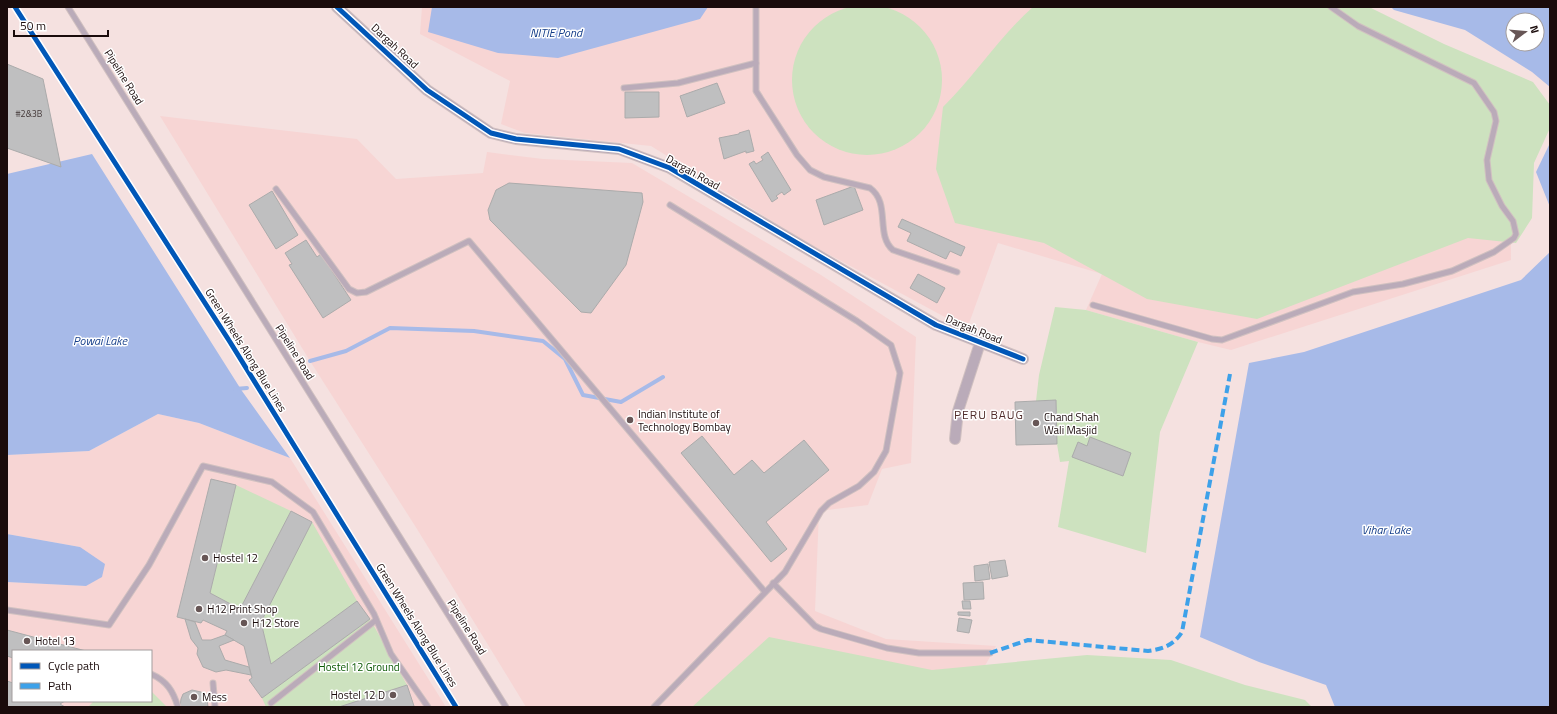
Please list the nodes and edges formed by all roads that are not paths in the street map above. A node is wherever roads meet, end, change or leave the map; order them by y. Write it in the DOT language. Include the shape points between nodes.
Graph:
graph roads {
  1 [pos="68,7"];
  2 [pos="337,7"];
  3 [pos="756,7"];
  4 [pos="1331,7"];
  5 [pos="756,63"];
  6 [pos="624,88"];
  7 [pos="276,189"];
  8 [pos="670,205"];
  9 [pos="957,272"];
  10 [pos="1093,305"];
  11 [pos="980,343"];
  12 [pos="1023,359"];
  13 [pos="955,439"];
  14 [pos="773,583"];
  15 [pos="765,592"];
  16 [pos="7,610"];
  17 [pos="376,620"];
  18 [pos="990,653"];
  19 [pos="152,675"];
  20 [pos="213,683"];
  21 [pos="271,703"];
  22 [pos="178,707"];
  23 [pos="215,707"];
  24 [pos="428,707"];
  25 [pos="506,707"];
  26 [pos="654,707"];
  1 -- 25 [label="lane, Pipeline Road"];
  2 -- 11 [label="street, Dargah Road" via="427,90 491,133 516,139 619,149 670,168 936,325"];
  3 -- 5 [label="lane"];
  4 -- 10 [label="lane" via="1358,26 1474,83 1494,112 1496,121 1487,160 1489,180 1513,221 1516,234 1514,238 1494,252 1452,271 1403,284 1353,292 1222,340"];
  5 -- 6 [label="lane" via="678,83"];
  5 -- 9 [label="lane" via="756,91 797,155 810,170 824,177 870,188 876,192 880,200 888,246"];
  7 -- 15 [label="lane" via="349,289 357,293 366,292 469,241"];
  8 -- 14 [label="lane" via="857,320 891,345 900,374 886,451 877,467 859,486 821,511 785,572"];
  11 -- 12 [label="street, Dargah Road"];
  11 -- 13 [label="street" via="958,411"];
  14 -- 15 [label="lane"];
  14 -- 18 [label="lane" via="821,629 887,648 919,653"];
  15 -- 26 [label="lane"];
  16 -- 17 [label="lane" via="109,625 149,565 203,466 272,482 313,512"];
  17 -- 21 [label="lane"];
  17 -- 24 [label="lane" via="391,654"];
  19 -- 22 [label="lane" via="164,681 174,695"];
  20 -- 23 [label="lane"];
}
